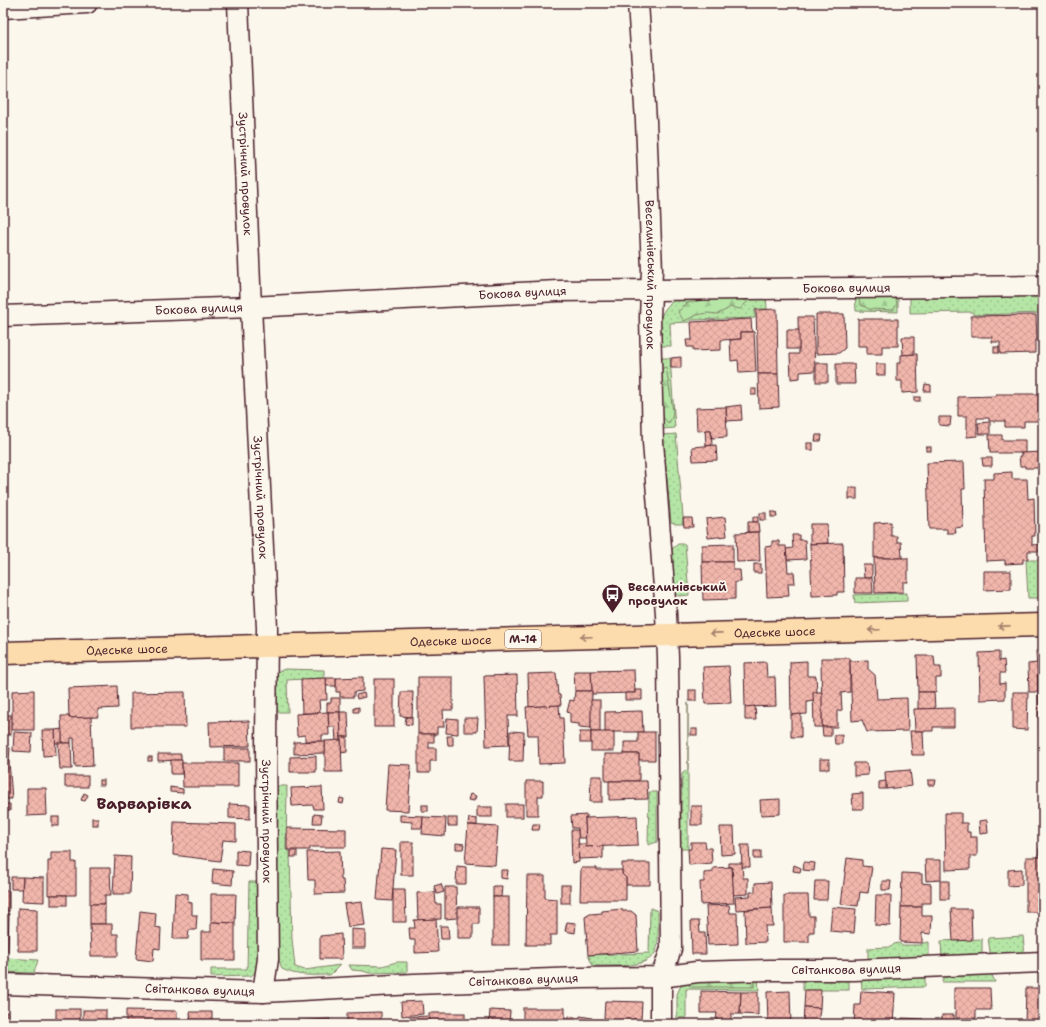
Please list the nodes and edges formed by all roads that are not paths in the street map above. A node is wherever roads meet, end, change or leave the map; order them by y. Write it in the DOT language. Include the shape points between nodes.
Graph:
graph roads {
  1 [pos="87,3"];
  2 [pos="238,3"];
  3 [pos="638,3"];
  4 [pos="3,8"];
  5 [pos="1043,286"];
  6 [pos="651,289"];
  7 [pos="251,307"];
  8 [pos="3,316"];
  9 [pos="1043,625"];
  10 [pos="667,635"];
  11 [pos="266,646"];
  12 [pos="3,653"];
  13 [pos="1043,962"];
  14 [pos="661,977"];
  15 [pos="3,984"];
  16 [pos="263,992"];
  17 [pos="662,1024"];
  1 -- 4 [label="street"];
  2 -- 7 [label="street, Зустрічний провулок"];
  3 -- 6 [label="street, Веселинівський провулок" via="646,128"];
  5 -- 6 [label="street, Бокова вулиця"];
  6 -- 7 [label="street, Бокова вулиця" via="558,291"];
  6 -- 10 [label="street, Веселинівський провулок" via="652,414"];
  7 -- 8 [label="street, Бокова вулиця"];
  7 -- 11 [label="street, Зустрічний провулок"];
  9 -- 10 [label="highway, Одеське шосе / М-14, one-way"];
  10 -- 11 [label="highway, Одеське шосе / М-14, one-way"];
  10 -- 14 [label="street, Веселинівський провулок" via="671,949"];
  11 -- 12 [label="highway, Одеське шосе / М-14"];
  11 -- 16 [label="street, Зустрічний провулок" via="268,959"];
  13 -- 14 [label="street, Світанкова вулиця" via="854,970 697,972"];
  14 -- 16 [label="street, Світанкова вулиця" via="456,982"];
  14 -- 17 [label="street, Веселинівський провулок"];
  15 -- 16 [label="street, Світанкова вулиця"];
}
